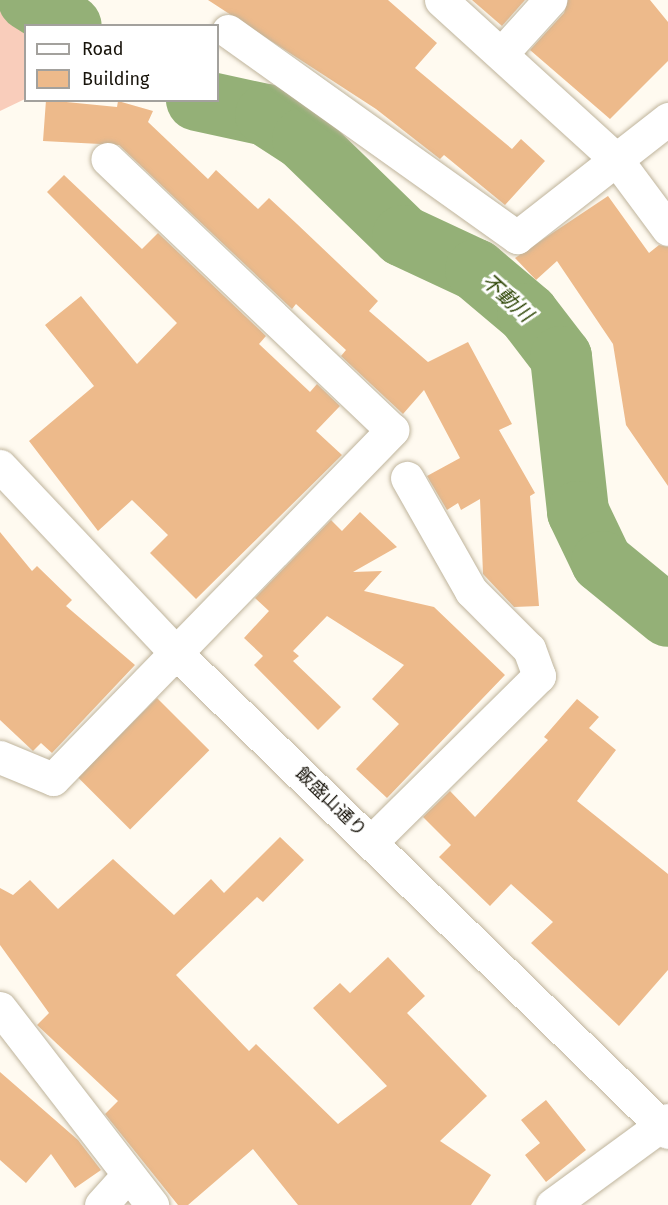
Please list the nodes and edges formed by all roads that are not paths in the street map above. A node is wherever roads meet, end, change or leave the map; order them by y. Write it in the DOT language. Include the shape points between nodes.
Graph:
graph roads {
  1 [pos="441,0"];
  2 [pos="550,0"];
  3 [pos="228,31"];
  4 [pos="502,53"];
  5 [pos="668,119"];
  6 [pos="107,159"];
  7 [pos="616,159"];
  8 [pos="668,229"];
  9 [pos="0,466"];
  10 [pos="407,478"];
  11 [pos="175,652"];
  12 [pos="0,758"];
  13 [pos="372,841"];
  14 [pos="0,1008"];
  15 [pos="666,1126"];
  16 [pos="126,1177"];
  17 [pos="101,1205"];
  18 [pos="152,1205"];
  19 [pos="552,1205"];
  1 -- 4 [label="street"];
  2 -- 4 [label="street"];
  3 -- 7 [label="street" via="517,237"];
  4 -- 7 [label="street"];
  5 -- 7 [label="street"];
  6 -- 11 [label="street" via="392,430"];
  7 -- 8 [label="street"];
  9 -- 11 [label="street, 飯盛山通り"];
  10 -- 13 [label="street" via="471,591 529,649 539,676"];
  11 -- 12 [label="street" via="53,779"];
  11 -- 13 [label="street, 飯盛山通り"];
  13 -- 15 [label="street, 飯盛山通り"];
  14 -- 16 [label="street"];
  15 -- 19 [label="street"];
  16 -- 17 [label="street"];
  16 -- 18 [label="street"];
}
